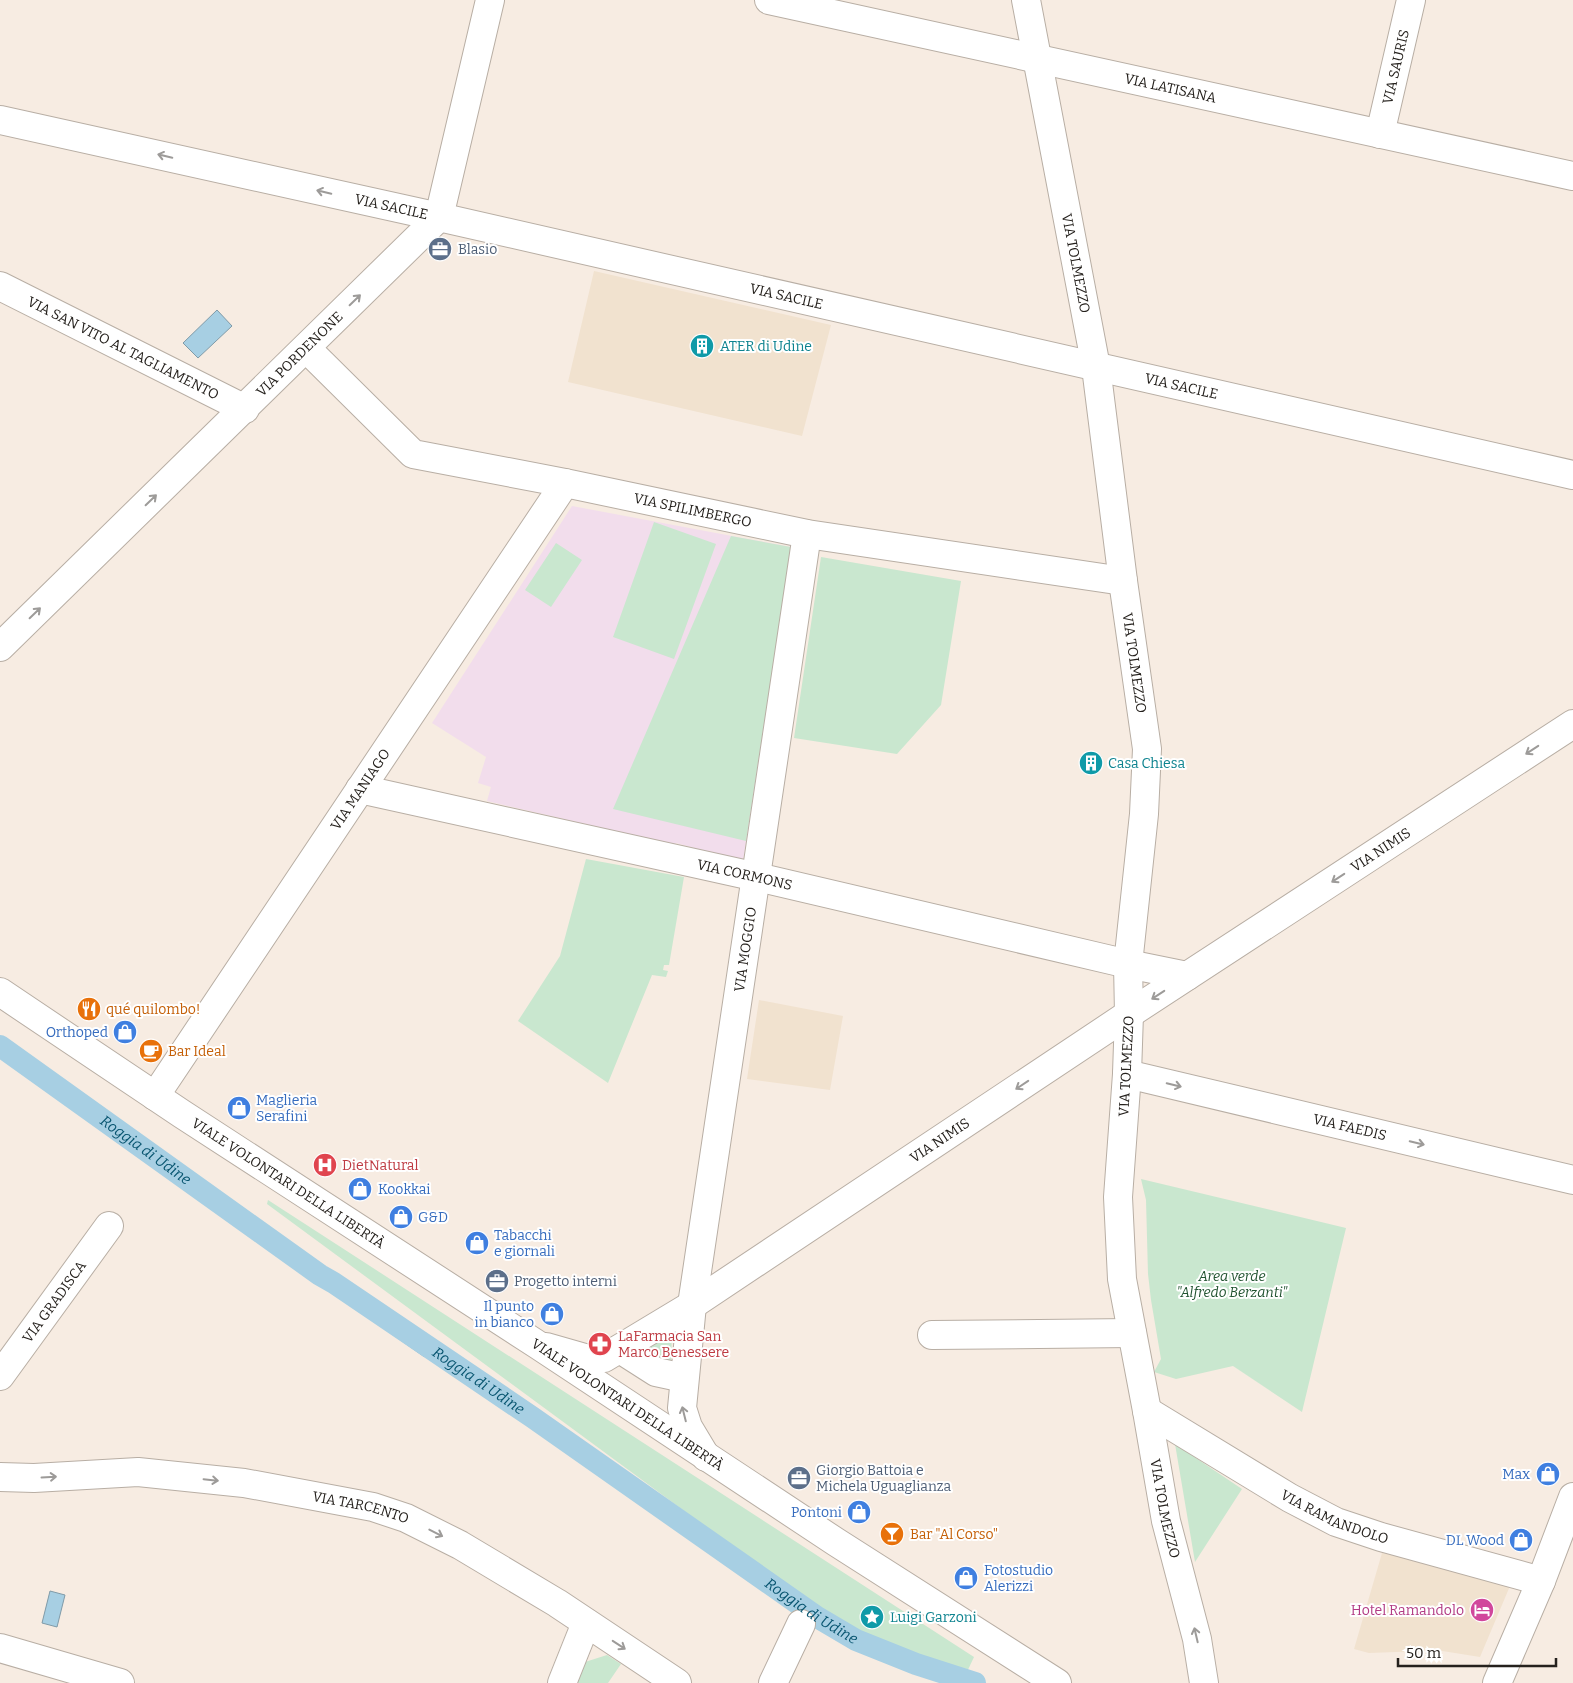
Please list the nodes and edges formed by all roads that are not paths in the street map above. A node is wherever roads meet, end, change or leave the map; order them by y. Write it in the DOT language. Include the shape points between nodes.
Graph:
graph roads {
  1 [pos="490,0"];
  2 [pos="769,0"];
  3 [pos="1026,0"];
  4 [pos="1411,0"];
  5 [pos="1037,59"];
  6 [pos="0,120"];
  7 [pos="1380,134"];
  8 [pos="1573,176"];
  9 [pos="440,217"];
  10 [pos="0,286"];
  11 [pos="306,348"];
  12 [pos="1096,367"];
  13 [pos="245,409"];
  14 [pos="1573,475"];
  15 [pos="565,483"];
  16 [pos="807,534"];
  17 [pos="1123,580"];
  18 [pos="0,647"];
  19 [pos="1573,724"];
  20 [pos="360,789"];
  21 [pos="757,877"];
  22 [pos="1128,964"];
  23 [pos="1187,976"];
  24 [pos="0,992"];
  25 [pos="1129,1014"];
  26 [pos="1127,1074"];
  27 [pos="155,1096"];
  28 [pos="1573,1180"];
  29 [pos="109,1226"];
  30 [pos="692,1305"];
  31 [pos="1132,1332"];
  32 [pos="932,1334"];
  33 [pos="538,1345"];
  34 [pos="620,1349"];
  35 [pos="0,1376"];
  36 [pos="684,1378"];
  37 [pos="1147,1411"];
  38 [pos="706,1457"];
  39 [pos="0,1477"];
  40 [pos="1573,1497"];
  41 [pos="1541,1581"];
  42 [pos="586,1623"];
  43 [pos="801,1624"];
  44 [pos="0,1648"];
  45 [pos="120,1683"];
  46 [pos="562,1683"];
  47 [pos="677,1683"];
  48 [pos="773,1683"];
  49 [pos="1057,1683"];
  50 [pos="1204,1683"];
  51 [pos="1497,1683"];
  1 -- 9 [label="street"];
  2 -- 5 [label="street, VIA LATISANA"];
  3 -- 5 [label="street, VIA TOLMEZZO"];
  4 -- 7 [label="street, VIA SAURIS"];
  5 -- 7 [label="street, VIA LATISANA"];
  5 -- 12 [label="street, VIA TOLMEZZO"];
  9 -- 6 [label="street, VIA SACILE, one-way"];
  7 -- 8 [label="street, VIA LATISANA"];
  11 -- 9 [label="street, VIA PORDENONE, one-way"];
  9 -- 12 [label="street, VIA SACILE"];
  10 -- 13 [label="street, VIA SAN VITO AL TAGLIAMENTO"];
  11 -- 13 [label="street, VIA PORDENONE"];
  11 -- 15 [label="street, VIA SPILIMBERGO" via="413,454"];
  12 -- 14 [label="street, VIA SACILE"];
  12 -- 17 [label="street, VIA TOLMEZZO"];
  18 -- 13 [label="street, VIA PORDENONE, one-way"];
  15 -- 16 [label="street, VIA SPILIMBERGO"];
  15 -- 20 [label="street, VIA MANIAGO"];
  16 -- 17 [label="street, VIA SPILIMBERGO"];
  16 -- 21 [label="street, VIA MOGGIO"];
  17 -- 22 [label="street, VIA TOLMEZZO" via="1147,749 1144,814"];
  19 -- 23 [label="street, VIA NIMIS, one-way"];
  20 -- 21 [label="street, VIA CORMONS"];
  20 -- 27 [label="street, VIA MANIAGO"];
  21 -- 22 [label="street, VIA CORMONS"];
  21 -- 30 [label="street, VIA MOGGIO"];
  22 -- 23 [label="street"];
  22 -- 25 [label="street, VIA TOLMEZZO"];
  23 -- 25 [label="street, VIA NIMIS, one-way"];
  24 -- 27 [label="street, VIALE VOLONTARI DELLA LIBERTÀ"];
  25 -- 26 [label="street, VIA TOLMEZZO"];
  25 -- 30 [label="street, VIA NIMIS, one-way"];
  26 -- 28 [label="street, VIA FAEDIS, one-way"];
  26 -- 31 [label="street, VIA TOLMEZZO" via="1118,1197 1122,1278"];
  27 -- 33 [label="street, VIALE VOLONTARI DELLA LIBERTÀ"];
  29 -- 35 [label="street, VIA GRADISCA"];
  30 -- 34 [label="street, VIA NIMIS"];
  30 -- 36 [label="street"];
  31 -- 32 [label="street"];
  31 -- 37 [label="street, VIA TOLMEZZO"];
  33 -- 34 [label="street, VIA NIMIS" via="595,1360"];
  33 -- 38 [label="street, VIALE VOLONTARI DELLA LIBERTÀ"];
  34 -- 36 [label="street" via="656,1372"];
  38 -- 36 [label="street, one-way" via="688,1427 682,1408"];
  37 -- 41 [label="street, VIA RAMANDOLO" via="1336,1522"];
  50 -- 37 [label="street, VIA TOLMEZZO, one-way" via="1197,1639 1166,1521"];
  38 -- 49 [label="street, VIALE VOLONTARI DELLA LIBERTÀ"];
  39 -- 42 [label="street, VIA TARCENTO, one-way" via="138,1472 244,1483 373,1508 406,1518 460,1545"];
  40 -- 41 [label="street"];
  41 -- 51 [label="street"];
  42 -- 46 [label="street"];
  42 -- 47 [label="street, VIA TARCENTO, one-way"];
  43 -- 48 [label="street"];
  44 -- 45 [label="street"];
}
